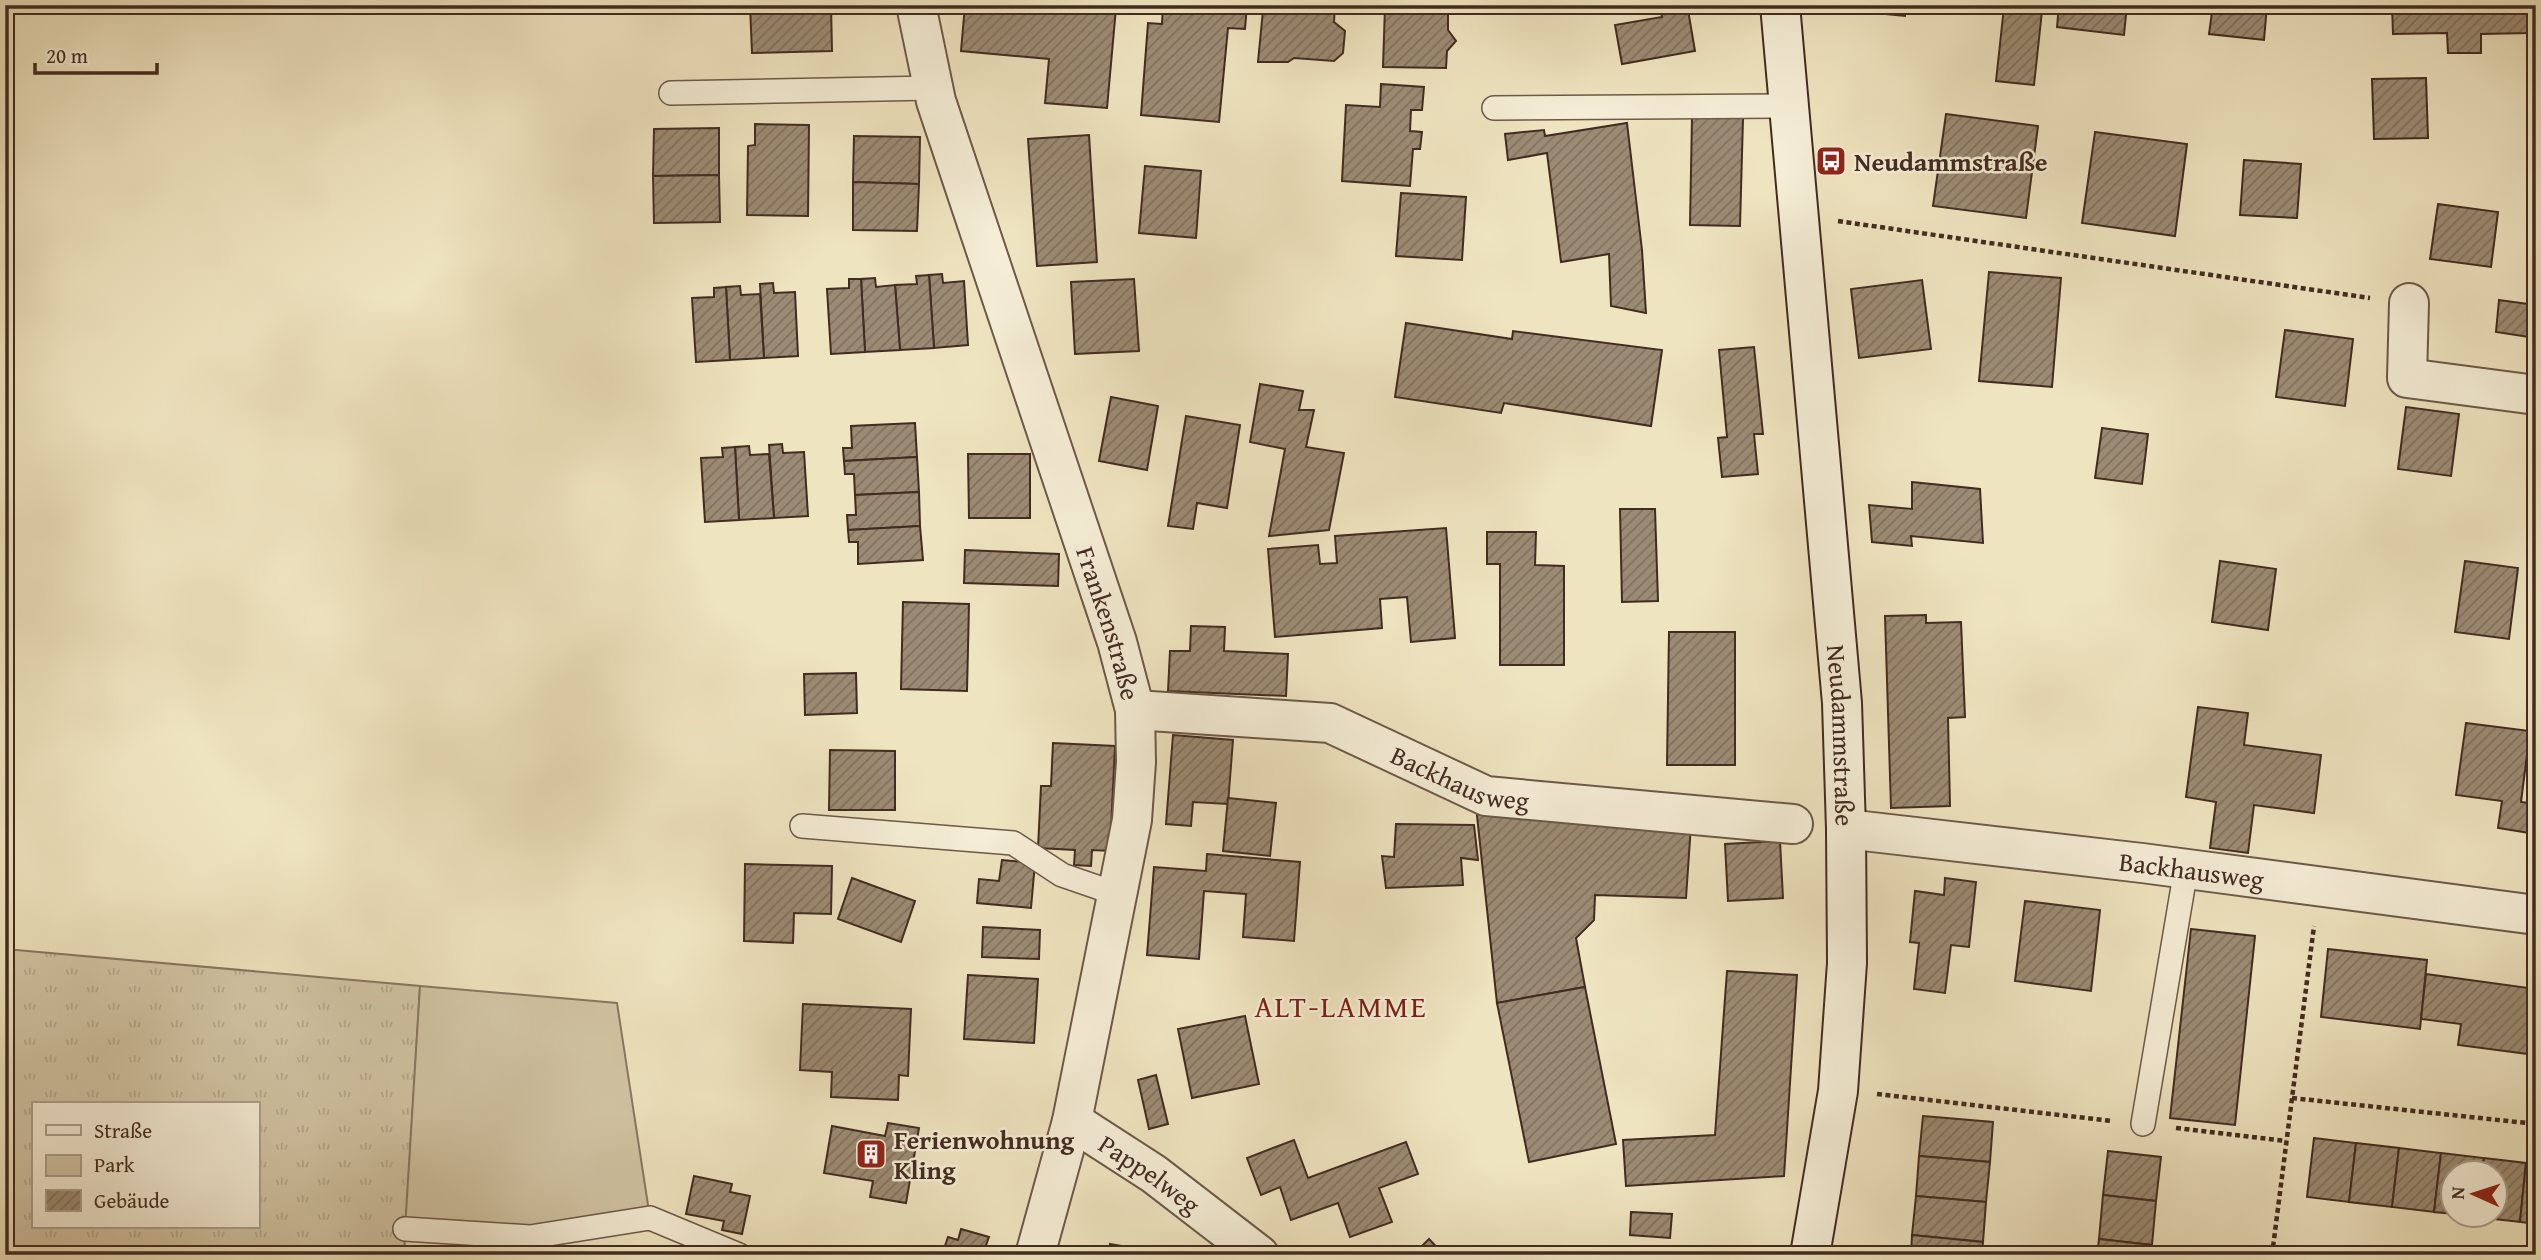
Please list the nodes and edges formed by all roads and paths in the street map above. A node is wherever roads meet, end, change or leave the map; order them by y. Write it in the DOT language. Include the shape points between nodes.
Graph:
graph roads {
  1 [pos="916,5"];
  2 [pos="1780,5"];
  3 [pos="933,88"];
  4 [pos="671,93"];
  5 [pos="1789,107"];
  6 [pos="1494,108"];
  7 [pos="1799,218"];
  8 [pos="2331,293"];
  9 [pos="2409,303"];
  10 [pos="2536,395"];
  11 [pos="1135,710"];
  12 [pos="1793,824"];
  13 [pos="802,826"];
  14 [pos="1846,829"];
  15 [pos="2186,869"];
  16 [pos="2319,887"];
  17 [pos="1120,895"];
  18 [pos="2536,915"];
  19 [pos="1865,1092"];
  20 [pos="2292,1098"];
  21 [pos="1072,1121"];
  22 [pos="2143,1124"];
  23 [pos="2536,1124"];
  24 [pos="2286,1141"];
  25 [pos="405,1228"];
  26 [pos="739,1255"];
  27 [pos="1035,1255"];
  28 [pos="1259,1255"];
  29 [pos="1810,1255"];
  30 [pos="2272,1255"];
  1 -- 3 [label="street, Frankenstraße"];
  2 -- 5 [label="street, Neudammstraße"];
  3 -- 4 [label="lane"];
  3 -- 11 [label="street, Frankenstraße"];
  5 -- 6 [label="lane"];
  5 -- 7 [label="street, Neudammstraße"];
  7 -- 8 [label="path"];
  7 -- 14 [label="street, Neudammstraße" via="1842,703"];
  9 -- 10 [label="street" via="2407,378"];
  11 -- 12 [label="street, Backhausweg" via="1330,723 1486,796"];
  11 -- 17 [label="street, Frankenstraße" via="1132,820"];
  13 -- 17 [label="lane" via="1013,843 1062,875"];
  14 -- 15 [label="street, Backhausweg"];
  14 -- 29 [label="street, Neudammstraße" via="1847,963 1838,1090"];
  15 -- 16 [label="street, Backhausweg"];
  15 -- 22 [label="lane"];
  16 -- 18 [label="street, Backhausweg"];
  16 -- 20 [label="path"];
  17 -- 21 [label="street, Frankenstraße"];
  19 -- 22 [label="path"];
  20 -- 23 [label="path"];
  20 -- 24 [label="path"];
  21 -- 27 [label="street, Frankenstraße"];
  21 -- 28 [label="street, Pappelweg" via="1154,1174"];
  22 -- 24 [label="path"];
  24 -- 30 [label="path"];
  25 -- 26 [label="lane" via="530,1237 650,1218"];
}
